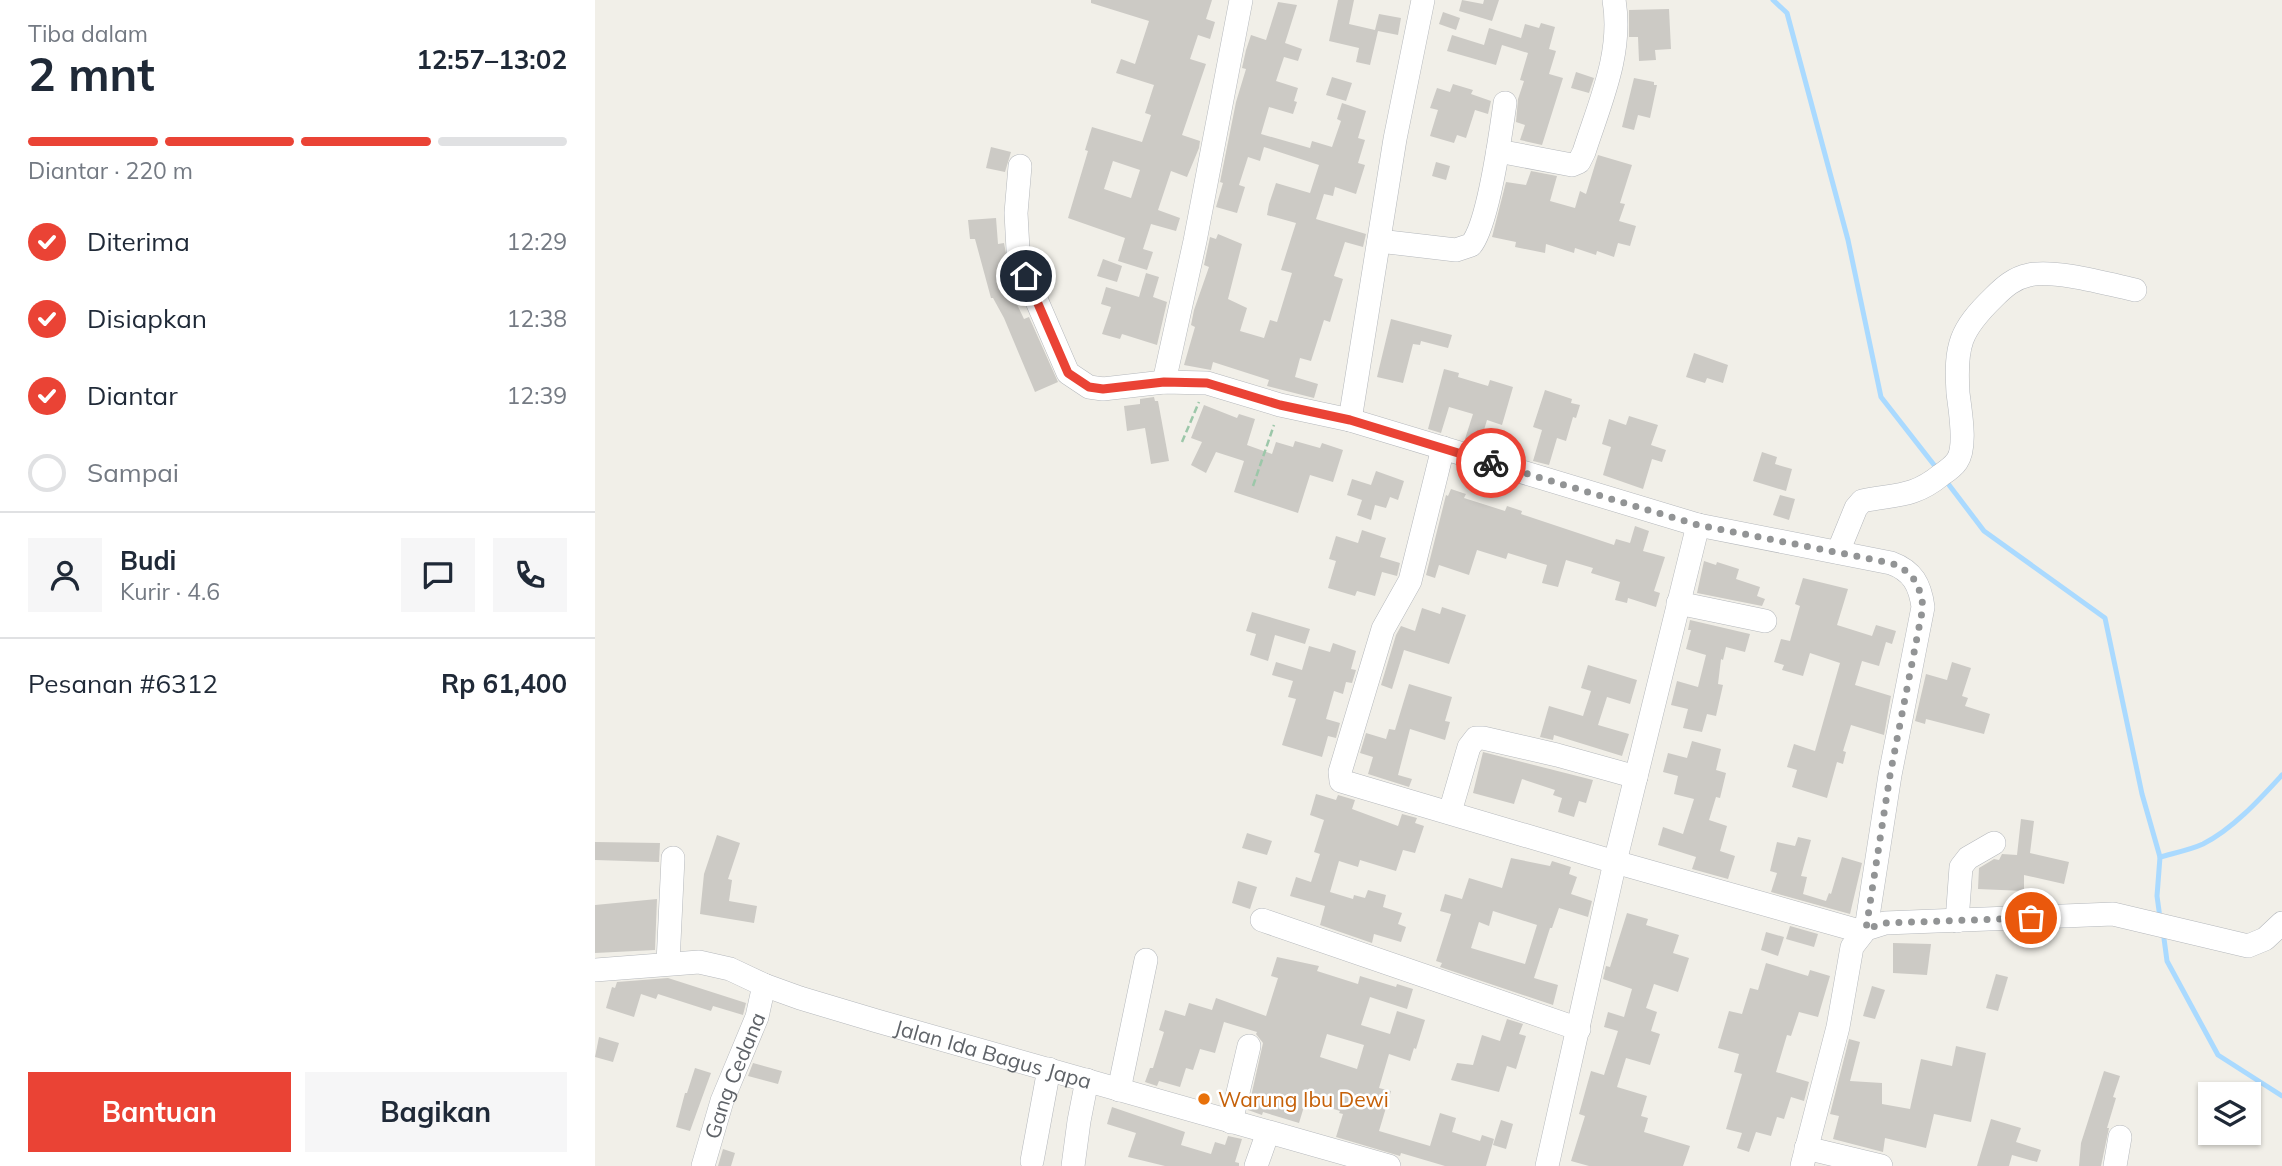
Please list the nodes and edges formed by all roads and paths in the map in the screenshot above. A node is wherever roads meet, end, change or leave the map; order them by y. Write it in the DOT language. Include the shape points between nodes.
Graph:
graph roads {
  1 [pos="1241,0"];
  2 [pos="1423,0"];
  3 [pos="1614,0"];
  4 [pos="1505,103"];
  5 [pos="1498,151"];
  6 [pos="1020,166"];
  7 [pos="1379,241"];
  8 [pos="2135,290"];
  9 [pos="1164,382"];
  10 [pos="1207,383"];
  11 [pos="1280,405"];
  12 [pos="1350,420"];
  13 [pos="1182,442"];
  14 [pos="1443,448"];
  15 [pos="1253,486"];
  16 [pos="1698,525"];
  17 [pos="1838,552"];
  18 [pos="1678,603"];
  19 [pos="1765,621"];
  20 [pos="1636,777"];
  21 [pos="1450,812"];
  22 [pos="1994,843"];
  23 [pos="673,858"];
  24 [pos="1615,862"];
  25 [pos="1262,920"];
  26 [pos="1958,920"];
  27 [pos="2282,923"];
  28 [pos="1865,930"];
  29 [pos="1146,960"];
  30 [pos="668,963"];
  31 [pos="595,970"];
  32 [pos="764,985"];
  33 [pos="1579,1029"];
  34 [pos="1249,1046"];
  35 [pos="1049,1069"];
  36 [pos="1087,1080"];
  37 [pos="1119,1090"];
  38 [pos="1231,1122"];
  39 [pos="1268,1132"];
  40 [pos="2120,1137"];
  41 [pos="1804,1157"];
  42 [pos="1032,1161"];
  43 [pos="703,1166"];
  44 [pos="1073,1166"];
  45 [pos="1256,1166"];
  46 [pos="1389,1166"];
  47 [pos="1547,1166"];
  48 [pos="1881,1166"];
  49 [pos="2115,1166"];
  1 -- 9 [label="street"];
  2 -- 7 [label="street"];
  3 -- 5 [label="street" via="1615,57 1579,162 1572,165"];
  4 -- 5 [label="street"];
  5 -- 7 [label="street" via="1479,231 1471,245 1456,250"];
  6 -- 9 [label="street" via="1018,250 1068,373 1089,387 1103,389"];
  7 -- 12 [label="street"];
  8 -- 17 [label="street" via="2075,277 2031,274 2009,282 1968,323 1962,336 1957,377 1962,447 1956,463 1908,495 1862,501"];
  9 -- 10 [label="street"];
  10 -- 11 [label="street"];
  10 -- 13 [label="path"];
  11 -- 12 [label="street"];
  11 -- 15 [label="path"];
  12 -- 14 [label="street"];
  14 -- 16 [label="street"];
  14 -- 21 [label="street" via="1411,581 1383,629 1339,777 1345,783"];
  16 -- 17 [label="street"];
  16 -- 18 [label="street"];
  17 -- 28 [label="street" via="1902,567 1916,580 1923,607"];
  18 -- 19 [label="street"];
  18 -- 20 [label="street"];
  20 -- 21 [label="street" via="1557,754 1476,738 1469,747"];
  20 -- 24 [label="street"];
  21 -- 24 [label="street"];
  22 -- 26 [label="street" via="1961,867"];
  23 -- 30 [label="street"];
  24 -- 28 [label="street"];
  24 -- 33 [label="street"];
  25 -- 33 [label="street"];
  26 -- 27 [label="street" via="2121,914 2252,945"];
  26 -- 28 [label="street" via="1885,923"];
  28 -- 41 [label="street" via="1849,957 1839,1027"];
  29 -- 37 [label="street"];
  30 -- 31 [label="street, Jalan Ida Bagus Japa"];
  30 -- 32 [label="street, Jalan Ida Bagus Japa" via="699,962 730,969"];
  32 -- 35 [label="street, Jalan Ida Bagus Japa"];
  32 -- 43 [label="street, Gang Cedana" via="757,1017 722,1101"];
  33 -- 47 [label="street"];
  34 -- 38 [label="street"];
  35 -- 36 [label="street, Jalan Ida Bagus Japa"];
  35 -- 42 [label="street"];
  36 -- 37 [label="street, Jalan Ida Bagus Japa"];
  36 -- 44 [label="street"];
  37 -- 38 [label="street, Jalan Ida Bagus Japa"];
  38 -- 39 [label="street, Jalan Ida Bagus Japa"];
  39 -- 45 [label="street"];
  39 -- 46 [label="street, Jalan Ida Bagus Japa"];
  40 -- 49 [label="street"];
  41 -- 48 [label="street"];
}
